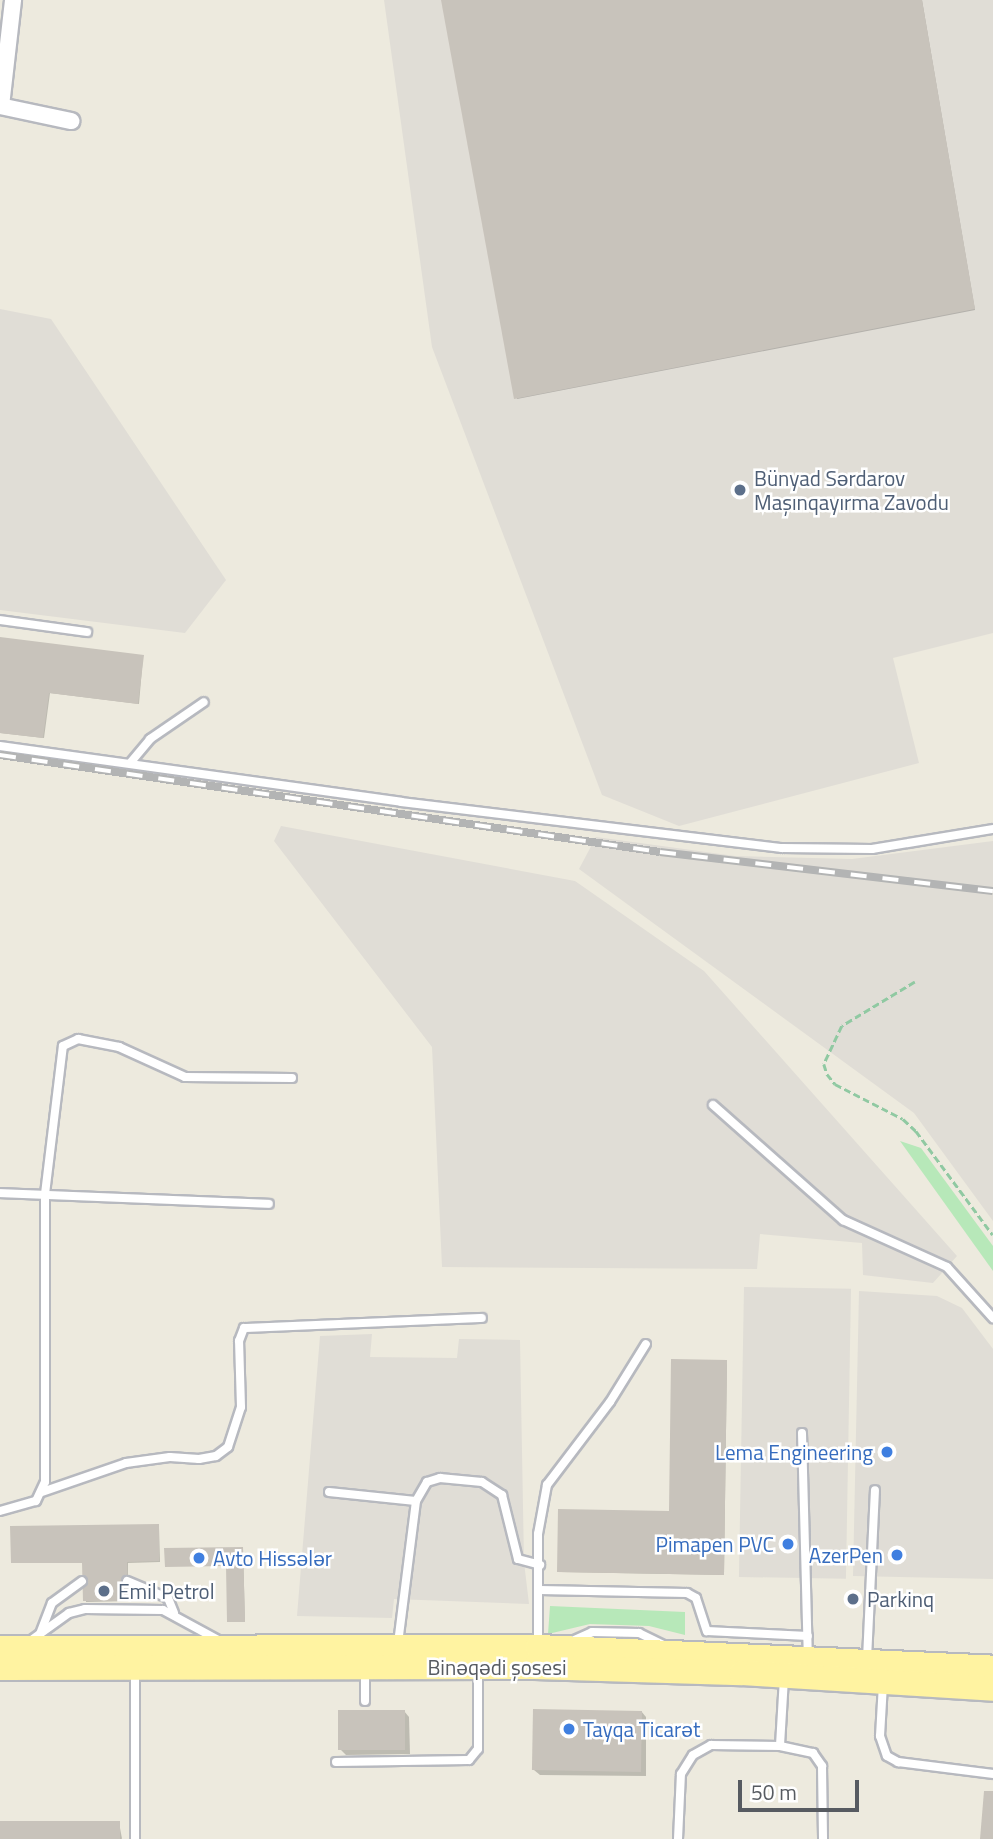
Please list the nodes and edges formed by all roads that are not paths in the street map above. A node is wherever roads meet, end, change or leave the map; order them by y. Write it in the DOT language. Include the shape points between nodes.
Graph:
graph roads {
  1 [pos="13,0"];
  2 [pos="0,106"];
  3 [pos="71,121"];
  4 [pos="0,620"];
  5 [pos="87,632"];
  6 [pos="205,702"];
  7 [pos="0,746"];
  8 [pos="131,762"];
  9 [pos="993,829"];
  10 [pos="292,1078"];
  11 [pos="713,1105"];
  12 [pos="0,1193"];
  13 [pos="45,1194"];
  14 [pos="270,1204"];
  15 [pos="482,1318"];
  16 [pos="993,1318"];
  17 [pos="646,1344"];
  18 [pos="802,1433"];
  19 [pos="876,1490"];
  20 [pos="43,1492"];
  21 [pos="329,1492"];
  22 [pos="416,1501"];
  23 [pos="0,1511"];
  24 [pos="540,1564"];
  25 [pos="82,1581"];
  26 [pos="127,1581"];
  27 [pos="540,1590"];
  28 [pos="174,1613"];
  29 [pos="20,1644"];
  30 [pos="228,1646"];
  31 [pos="398,1646"];
  32 [pos="808,1647"];
  33 [pos="549,1648"];
  34 [pos="867,1662"];
  35 [pos="135,1667"];
  36 [pos="366,1667"];
  37 [pos="478,1667"];
  38 [pos="0,1668"];
  39 [pos="993,1668"];
  40 [pos="785,1675"];
  41 [pos="883,1682"];
  42 [pos="993,1689"];
  43 [pos="365,1701"];
  44 [pos="780,1746"];
  45 [pos="336,1762"];
  46 [pos="993,1774"];
  47 [pos="135,1839"];
  48 [pos="678,1839"];
  49 [pos="823,1839"];
  1 -- 2 [label="street"];
  2 -- 3 [label="street"];
  4 -- 5 [label="lane"];
  6 -- 8 [label="lane" via="150,739"];
  7 -- 8 [label="lane"];
  8 -- 9 [label="lane" via="401,802 782,849 872,849"];
  10 -- 13 [label="lane" via="185,1076 143,1055 71,1040 63,1046"];
  11 -- 16 [label="lane" via="843,1220 947,1267"];
  12 -- 13 [label="lane"];
  13 -- 14 [label="lane"];
  13 -- 20 [label="lane"];
  15 -- 20 [label="lane" via="244,1328 239,1341 240,1407 228,1447 216,1456 199,1459 170,1457 126,1463"];
  17 -- 24 [label="lane" via="610,1402 547,1485 540,1508"];
  18 -- 32 [label="lane"];
  19 -- 34 [label="lane"];
  20 -- 23 [label="lane" via="36,1501"];
  21 -- 22 [label="lane"];
  22 -- 24 [label="lane" via="427,1482 440,1478 482,1482 502,1495 518,1559"];
  22 -- 31 [label="lane"];
  24 -- 27 [label="lane"];
  25 -- 29 [label="lane" via="52,1603"];
  26 -- 28 [label="lane" via="168,1598"];
  27 -- 32 [label="lane" via="687,1593 696,1598 707,1631"];
  27 -- 33 [label="lane"];
  28 -- 29 [label="lane" via="85,1609 69,1613"];
  28 -- 30 [label="lane"];
  29 -- 30 [label="main road, Binəqədi şosesi"];
  30 -- 31 [label="main road, Binəqədi şosesi"];
  31 -- 33 [label="main road, Binəqədi şosesi"];
  32 -- 33 [label="main road, Binəqədi şosesi" via="675,1652"];
  32 -- 34 [label="main road, Binəqədi şosesi"];
  34 -- 39 [label="main road, Binəqədi şosesi"];
  35 -- 36 [label="main road, Binəqədi şosesi"];
  35 -- 38 [label="main road, Binəqədi şosesi"];
  35 -- 47 [label="lane"];
  36 -- 37 [label="main road, Binəqədi şosesi"];
  36 -- 43 [label="lane"];
  37 -- 40 [label="main road, Binəqədi şosesi"];
  37 -- 45 [label="lane" via="478,1749 469,1760"];
  40 -- 41 [label="main road, Binəqədi şosesi"];
  40 -- 44 [label="lane"];
  41 -- 42 [label="main road, Binəqədi şosesi"];
  41 -- 46 [label="lane" via="880,1736 887,1756 898,1762"];
  44 -- 48 [label="lane" via="711,1745 693,1755 681,1774"];
  44 -- 49 [label="lane" via="813,1754 822,1766"];
}
